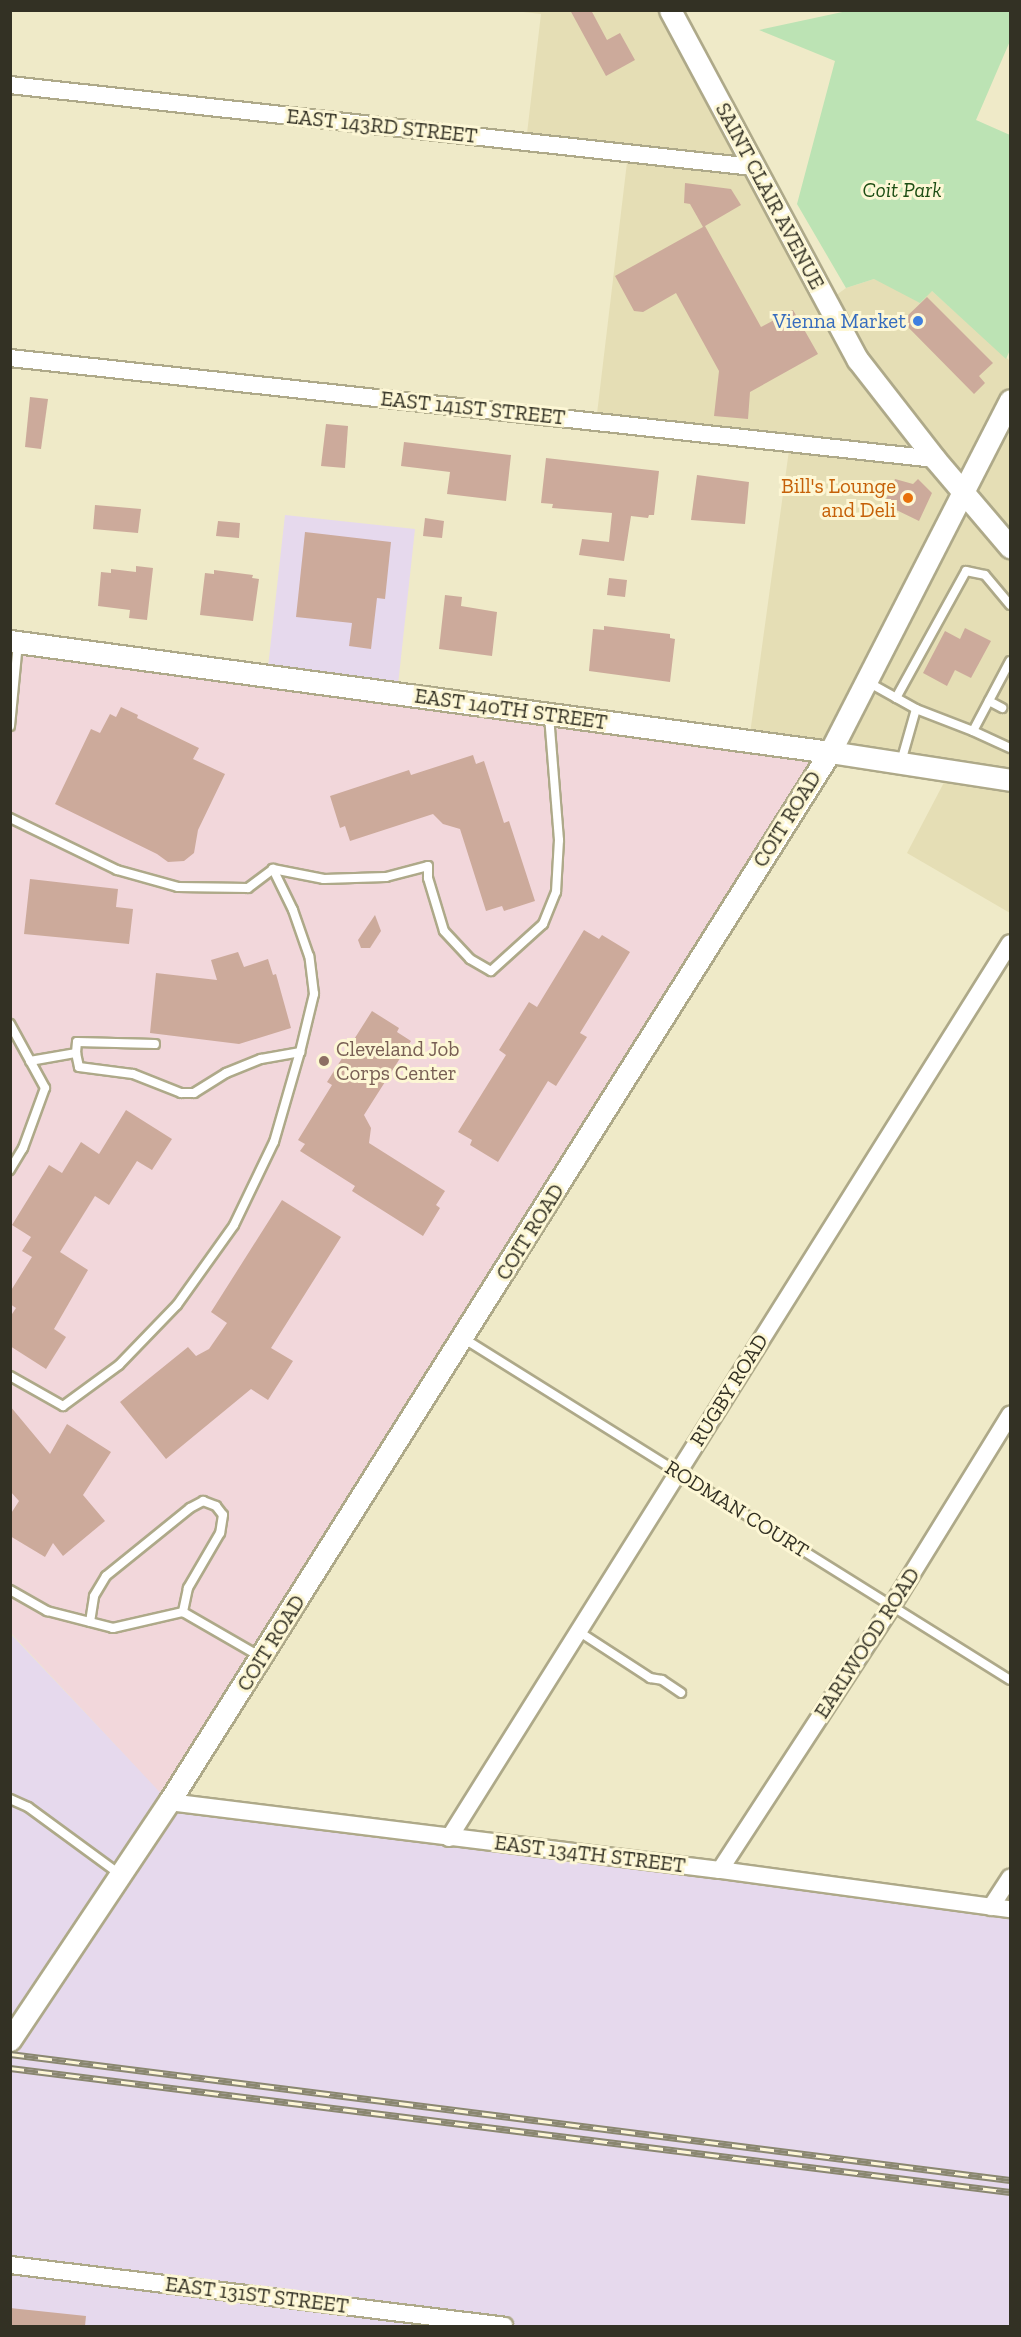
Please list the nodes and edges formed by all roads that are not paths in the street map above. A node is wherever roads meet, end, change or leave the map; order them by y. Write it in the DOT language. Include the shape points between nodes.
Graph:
graph roads {
  1 [pos="670,10"];
  2 [pos="10,85"];
  3 [pos="753,167"];
  4 [pos="10,358"];
  5 [pos="1011,400"];
  6 [pos="935,459"];
  7 [pos="964,490"];
  8 [pos="1007,538"];
  9 [pos="1011,605"];
  10 [pos="14,642"];
  11 [pos="1011,661"];
  12 [pos="1007,674"];
  13 [pos="866,681"];
  14 [pos="896,698"];
  15 [pos="989,701"];
  16 [pos="1002,708"];
  17 [pos="916,709"];
  18 [pos="549,714"];
  19 [pos="10,726"];
  20 [pos="973,731"];
  21 [pos="1011,748"];
  22 [pos="830,752"];
  23 [pos="901,763"];
  24 [pos="1011,780"];
  25 [pos="10,818"];
  26 [pos="273,869"];
  27 [pos="1011,943"];
  28 [pos="10,1024"];
  29 [pos="155,1044"];
  30 [pos="300,1052"];
  31 [pos="76,1053"];
  32 [pos="30,1061"];
  33 [pos="10,1170"];
  34 [pos="463,1338"];
  35 [pos="10,1376"];
  36 [pos="1011,1415"];
  37 [pos="677,1472"];
  38 [pos="10,1590"];
  39 [pos="892,1606"];
  40 [pos="183,1612"];
  41 [pos="90,1622"];
  42 [pos="578,1631"];
  43 [pos="261,1657"];
  44 [pos="1011,1680"];
  45 [pos="681,1693"];
  46 [pos="10,1799"];
  47 [pos="170,1802"];
  48 [pos="448,1838"];
  49 [pos="720,1870"];
  50 [pos="121,1875"];
  51 [pos="1011,1878"];
  52 [pos="991,1907"];
  53 [pos="1011,1910"];
  54 [pos="10,2040"];
  55 [pos="10,2265"];
  56 [pos="504,2326"];
  1 -- 3 [label="street, SAINT CLAIR AVENUE"];
  2 -- 3 [label="street, EAST 143RD STREET"];
  3 -- 6 [label="street, SAINT CLAIR AVENUE" via="858,360"];
  4 -- 6 [label="street, EAST 141ST STREET"];
  5 -- 7 [label="street, COIT ROAD"];
  6 -- 7 [label="street, SAINT CLAIR AVENUE"];
  7 -- 8 [label="street, SAINT CLAIR AVENUE"];
  7 -- 13 [label="street, COIT ROAD"];
  9 -- 14 [label="lane" via="986,575 966,571"];
  10 -- 18 [label="street, EAST 140TH STREET"];
  10 -- 19 [label="lane"];
  11 -- 12 [label="lane"];
  12 -- 15 [label="lane"];
  13 -- 14 [label="lane"];
  13 -- 22 [label="street, COIT ROAD"];
  14 -- 17 [label="lane"];
  15 -- 16 [label="lane"];
  15 -- 20 [label="lane"];
  17 -- 20 [label="lane"];
  17 -- 23 [label="lane"];
  18 -- 22 [label="street, EAST 140TH STREET"];
  18 -- 26 [label="lane" via="559,840 556,892 543,924 491,970 470,959 444,931 428,866 386,877 324,879"];
  20 -- 21 [label="lane"];
  22 -- 23 [label="street, EAST 140TH STREET"];
  22 -- 34 [label="street, COIT ROAD"];
  23 -- 24 [label="street, EAST 140TH STREET"];
  25 -- 26 [label="lane" via="117,870 178,887 248,888"];
  26 -- 30 [label="lane" via="309,956 314,994"];
  27 -- 37 [label="street, RUGBY ROAD"];
  28 -- 32 [label="lane"];
  29 -- 31 [label="lane" via="77,1042"];
  30 -- 31 [label="lane" via="261,1059 226,1073 195,1093 181,1093 133,1074 79,1066"];
  30 -- 35 [label="lane" via="274,1142 234,1225 177,1305 118,1365 63,1406"];
  31 -- 32 [label="lane"];
  32 -- 33 [label="lane" via="45,1088 23,1148"];
  34 -- 37 [label="lane, RODMAN COURT"];
  34 -- 43 [label="street, COIT ROAD"];
  36 -- 39 [label="street, EARLWOOD ROAD"];
  37 -- 39 [label="lane, RODMAN COURT"];
  37 -- 42 [label="street, RUGBY ROAD"];
  38 -- 41 [label="lane" via="47,1611"];
  39 -- 44 [label="lane, RODMAN COURT"];
  39 -- 49 [label="street, EARLWOOD ROAD"];
  40 -- 41 [label="lane" via="113,1628"];
  40 -- 41 [label="lane" via="188,1588 220,1533 223,1515 216,1506 203,1501 106,1576 94,1596"];
  40 -- 43 [label="lane"];
  42 -- 45 [label="lane" via="650,1678 662,1680"];
  42 -- 48 [label="street, RUGBY ROAD"];
  43 -- 47 [label="street, COIT ROAD"];
  46 -- 50 [label="lane" via="28,1807"];
  47 -- 48 [label="street, EAST 134TH STREET"];
  47 -- 50 [label="street, COIT ROAD"];
  48 -- 49 [label="street, EAST 134TH STREET"];
  49 -- 52 [label="street, EAST 134TH STREET"];
  50 -- 54 [label="street, COIT ROAD"];
  51 -- 52 [label="street"];
  52 -- 53 [label="street, EAST 134TH STREET"];
  55 -- 56 [label="street, EAST 131ST STREET"];
}
